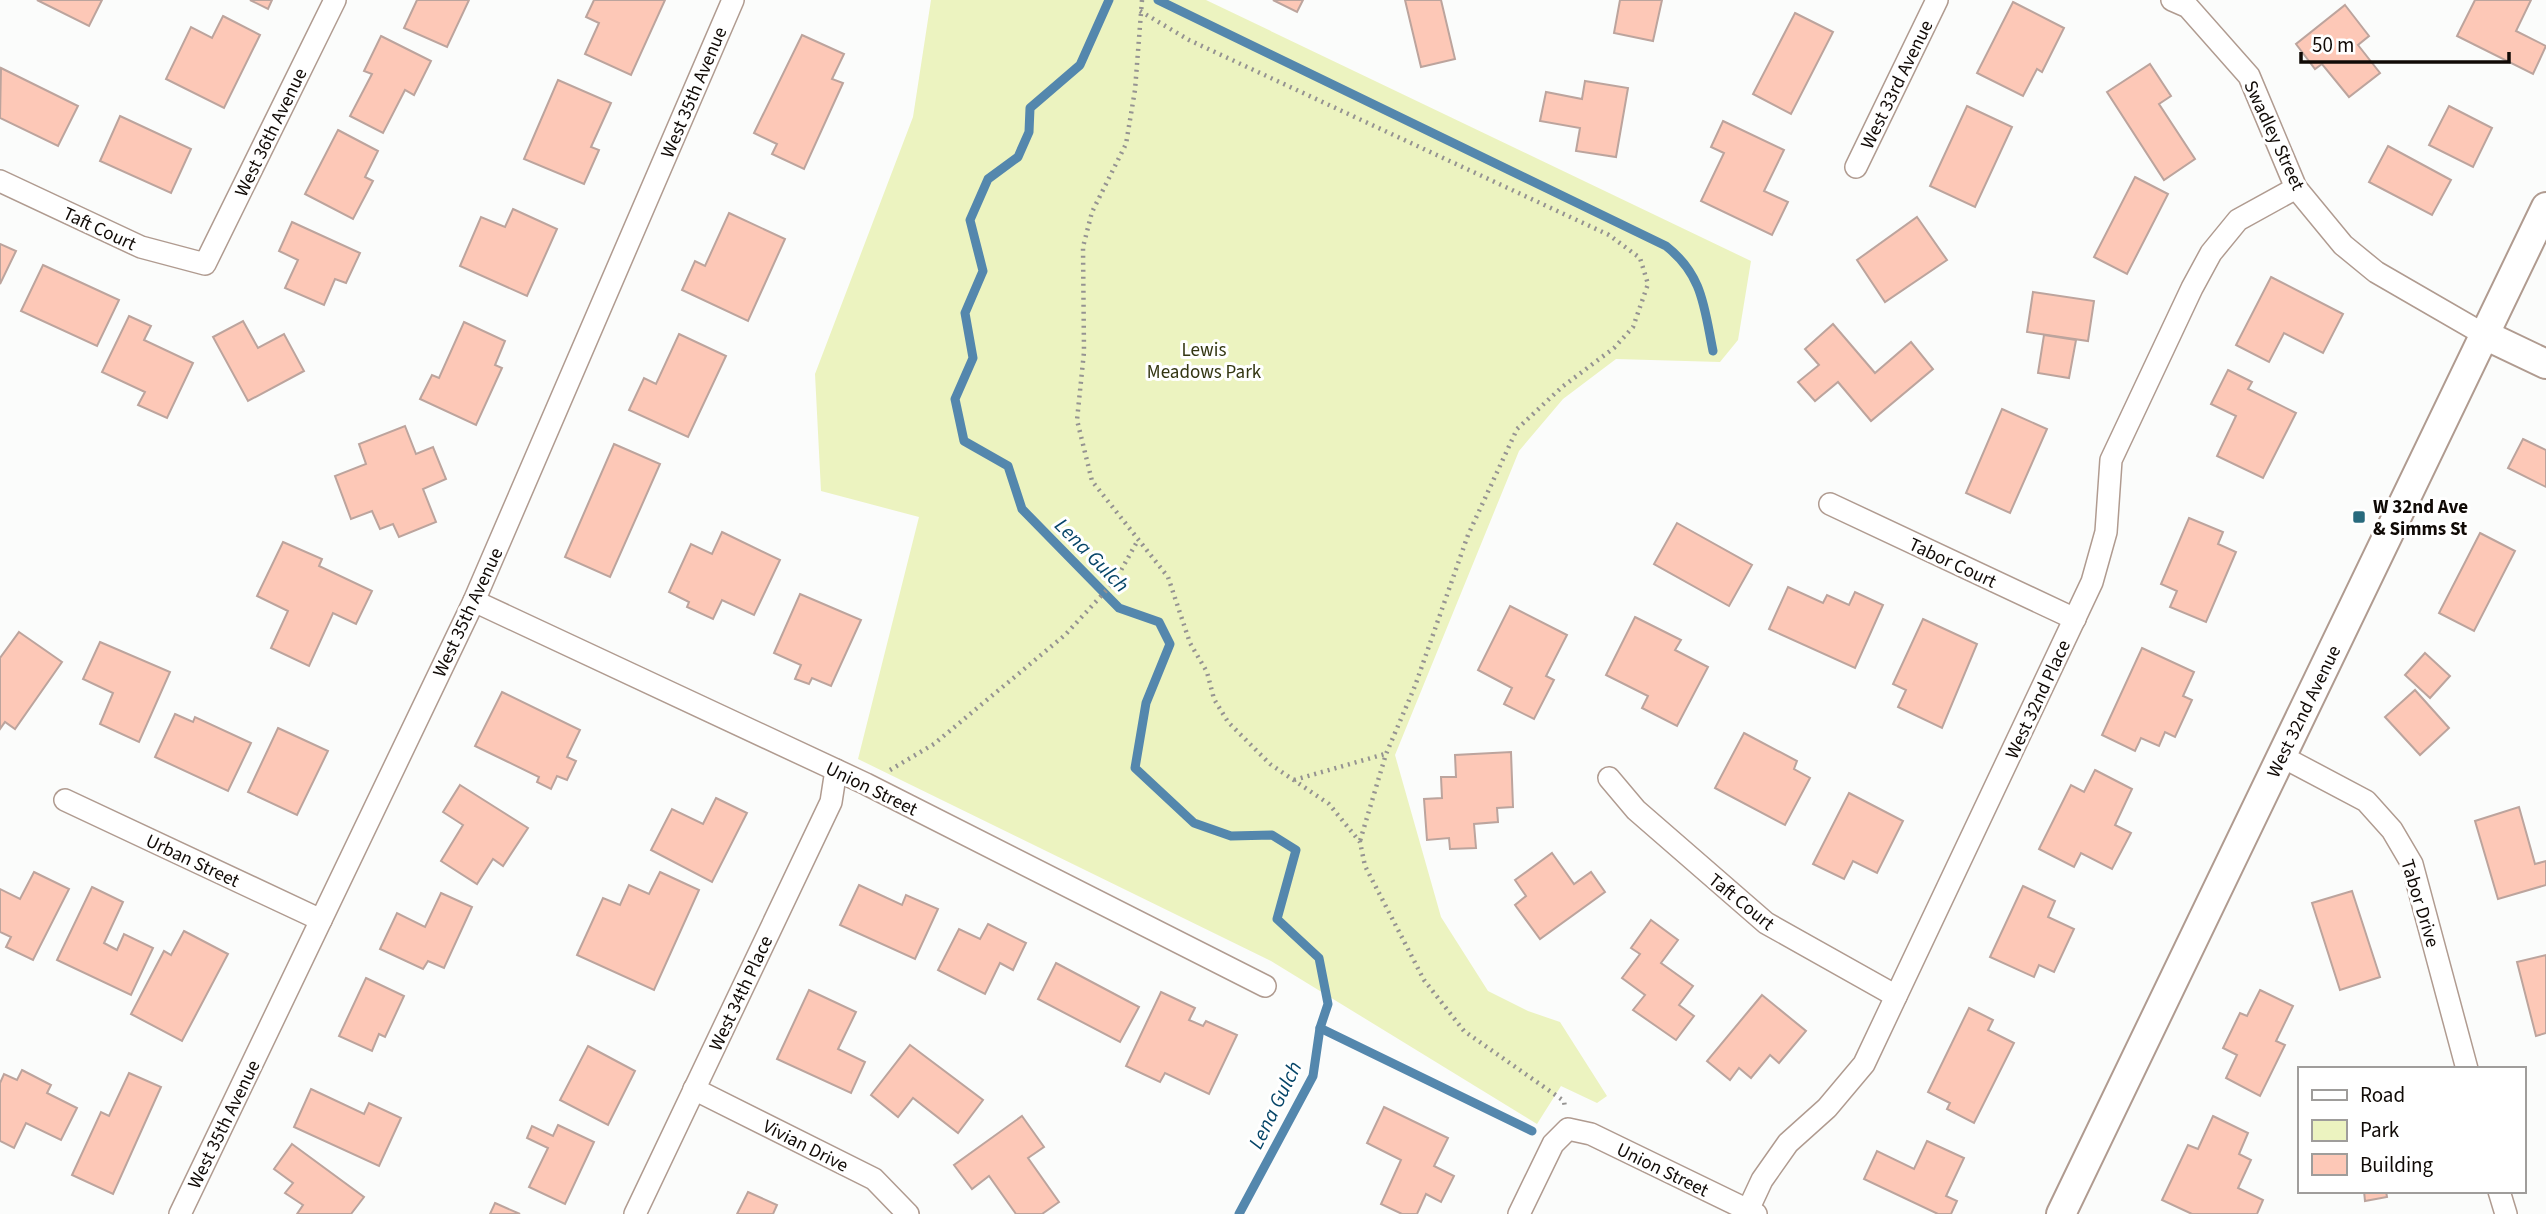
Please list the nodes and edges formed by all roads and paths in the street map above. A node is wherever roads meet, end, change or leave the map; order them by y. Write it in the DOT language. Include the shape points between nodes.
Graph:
graph roads {
  1 [pos="335,0"];
  2 [pos="733,0"];
  3 [pos="1937,0"];
  4 [pos="2172,0"];
  5 [pos="1141,1"];
  6 [pos="1140,11"];
  7 [pos="1856,167"];
  8 [pos="0,181"];
  9 [pos="2296,188"];
  10 [pos="2546,207"];
  11 [pos="205,264"];
  12 [pos="2485,334"];
  13 [pos="2546,364"];
  14 [pos="1830,504"];
  15 [pos="1138,540"];
  16 [pos="474,601"];
  17 [pos="2075,619"];
  18 [pos="1386,754"];
  19 [pos="2281,756"];
  20 [pos="836,770"];
  21 [pos="1609,778"];
  22 [pos="1294,780"];
  23 [pos="866,784"];
  24 [pos="65,800"];
  25 [pos="1360,842"];
  26 [pos="321,920"];
  27 [pos="1265,986"];
  28 [pos="1896,996"];
  29 [pos="2466,1067"];
  30 [pos="694,1089"];
  31 [pos="1567,1129"];
  32 [pos="2500,1193"];
  33 [pos="1752,1212"];
  34 [pos="180,1214"];
  35 [pos="635,1214"];
  36 [pos="908,1214"];
  37 [pos="1519,1214"];
  38 [pos="2061,1214"];
  39 [pos="2505,1214"];
  1 -- 11 [label="street, West 36th Avenue"];
  2 -- 16 [label="street, West 35th Avenue"];
  3 -- 7 [label="street, West 33rd Avenue"];
  4 -- 9 [label="street, Swadley Street" via="2188,7 2249,75"];
  5 -- 6 [label="path"];
  6 -- 15 [label="path" via="1126,144 1092,212 1083,247 1084,352 1077,420 1092,481"];
  6 -- 18 [label="path" via="1189,40 1609,235 1640,258 1648,284 1633,327 1517,429 1468,535"];
  8 -- 11 [label="street, Taft Court" via="141,247"];
  9 -- 12 [label="street, Swadley Street" via="2343,245 2376,272"];
  9 -- 17 [label="street, West 32nd Place" via="2238,220 2211,253 2192,288 2111,460 2106,532 2092,582"];
  10 -- 12 [label="street, West 32nd Avenue"];
  12 -- 13 [label="street"];
  12 -- 19 [label="street, West 32nd Avenue"];
  14 -- 17 [label="street, Tabor Court"];
  15 -- 22 [label="path" via="1168,577 1190,642 1228,722 1270,764"];
  15 -- 23 [label="path" via="1115,581 1065,635 934,744"];
  16 -- 20 [label="street, Union Street"];
  16 -- 26 [label="street, West 35th Avenue"];
  17 -- 28 [label="street, West 32nd Place"];
  18 -- 22 [label="path"];
  18 -- 25 [label="path"];
  19 -- 29 [label="street, Tabor Drive" via="2366,801 2392,830 2412,864"];
  19 -- 38 [label="street, West 32nd Avenue"];
  20 -- 23 [label="street, Union Street"];
  20 -- 30 [label="street, West 34th Place" via="831,802"];
  21 -- 28 [label="street, Taft Court" via="1636,810 1766,923"];
  22 -- 25 [label="path" via="1329,804"];
  23 -- 27 [label="street, Union Street"];
  24 -- 26 [label="street, Urban Street"];
  25 -- 31 [label="path" via="1365,866 1424,980 1464,1031 1564,1101"];
  26 -- 34 [label="street, West 35th Avenue"];
  28 -- 33 [label="street, West 32nd Place" via="1864,1064 1827,1108 1788,1143 1762,1180"];
  30 -- 35 [label="street, West 34th Place"];
  30 -- 36 [label="street, Vivian Drive" via="874,1180"];
  31 -- 33 [label="street, Union Street" via="1591,1134"];
  31 -- 37 [label="street" via="1553,1144"];
  32 -- 39 [label="street"];
}
